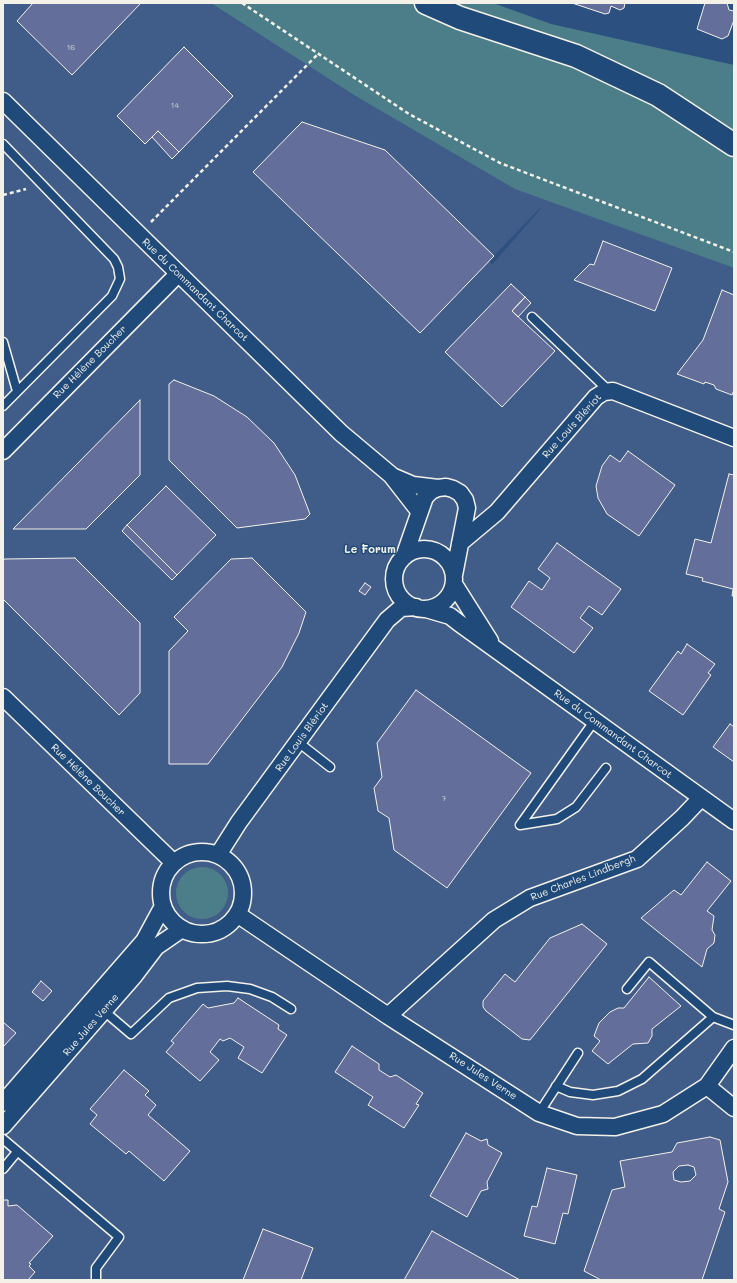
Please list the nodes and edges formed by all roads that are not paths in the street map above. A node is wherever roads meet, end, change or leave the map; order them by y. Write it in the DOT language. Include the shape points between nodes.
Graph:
graph roads {
  1 [pos="426,3"];
  2 [pos="3,101"];
  3 [pos="3,144"];
  4 [pos="734,145"];
  5 [pos="178,274"];
  6 [pos="532,317"];
  7 [pos="3,342"];
  8 [pos="608,390"];
  9 [pos="17,391"];
  10 [pos="3,406"];
  11 [pos="734,438"];
  12 [pos="3,451"];
  13 [pos="391,475"];
  14 [pos="438,488"];
  15 [pos="465,500"];
  16 [pos="419,511"];
  17 [pos="497,512"];
  18 [pos="460,543"];
  19 [pos="404,558"];
  20 [pos="454,580"];
  21 [pos="396,588"];
  22 [pos="421,608"];
  23 [pos="387,620"];
  24 [pos="493,646"];
  25 [pos="3,697"];
  26 [pos="595,720"];
  27 [pos="298,742"];
  28 [pos="330,767"];
  29 [pos="606,768"];
  30 [pos="701,798"];
  31 [pos="734,821"];
  32 [pos="218,855"];
  33 [pos="174,863"];
  34 [pos="163,906"];
  35 [pos="237,914"];
  36 [pos="182,929"];
  37 [pos="627,989"];
  38 [pos="291,1009"];
  39 [pos="104,1011"];
  40 [pos="388,1016"];
  41 [pos="713,1017"];
  42 [pos="734,1025"];
  43 [pos="734,1048"];
  44 [pos="578,1053"];
  45 [pos="556,1086"];
  46 [pos="707,1086"];
  47 [pos="3,1104"];
  48 [pos="734,1108"];
  49 [pos="539,1113"];
  50 [pos="3,1126"];
  51 [pos="3,1139"];
  52 [pos="17,1152"];
  53 [pos="3,1168"];
  54 [pos="96,1280"];
  1 -- 4 [label="street" via="460,18 576,56 658,95"];
  2 -- 5 [label="street, Rue du Commandant Charcot"];
  3 -- 9 [label="lane" via="114,259 120,279 112,296"];
  5 -- 12 [label="street, Rue Hélène Boucher"];
  5 -- 13 [label="street, Rue du Commandant Charcot" via="341,433"];
  6 -- 8 [label="lane"];
  7 -- 9 [label="lane"];
  8 -- 11 [label="street, Rue Louis Blériot"];
  8 -- 17 [label="street, Rue Louis Blériot" via="596,397"];
  9 -- 10 [label="lane"];
  13 -- 14 [label="street, Rue du Commandant Charcot" via="413,485"];
  13 -- 16 [label="street, Rue du Commandant Charcot"];
  14 -- 15 [label="street, Rue du Commandant Charcot" via="454,489"];
  14 -- 16 [label="street" via="425,496"];
  15 -- 17 [label="street"];
  15 -- 18 [label="street" via="466,516"];
  16 -- 19 [label="street"];
  17 -- 18 [label="street, Rue Louis Blériot"];
  18 -- 20 [label="street"];
  19 -- 20 [label="street" via="415,550 434,550 449,562"];
  19 -- 21 [label="street" via="395,575"];
  20 -- 22 [label="street" via="452,591 444,601 439,605"];
  20 -- 24 [label="street, Rue du Commandant Charcot"];
  21 -- 22 [label="street" via="404,600"];
  21 -- 23 [label="street, Rue Louis Blériot" via="389,601"];
  22 -- 23 [label="street, Rue Louis Blériot" via="401,608"];
  22 -- 24 [label="street, Rue du Commandant Charcot" via="450,616"];
  23 -- 27 [label="street, Rue Louis Blériot"];
  24 -- 26 [label="street, Rue du Commandant Charcot"];
  25 -- 33 [label="street, Rue Hélène Boucher"];
  26 -- 29 [label="lane" via="520,825 557,819 576,807"];
  26 -- 30 [label="street, Rue du Commandant Charcot"];
  27 -- 28 [label="lane"];
  27 -- 32 [label="street, Rue Louis Blériot"];
  30 -- 31 [label="street, Rue du Commandant Charcot"];
  30 -- 40 [label="street, Rue Charles Lindbergh" via="638,859 530,898 494,920"];
  32 -- 33 [label="street" via="194,852"];
  32 -- 35 [label="street" via="228,861 240,878 242,900"];
  33 -- 34 [label="street" via="168,869 162,883"];
  34 -- 36 [label="street" via="171,921"];
  34 -- 47 [label="street, Rue Jules Verne" via="144,941"];
  35 -- 36 [label="street" via="228,925 215,932 200,934"];
  35 -- 40 [label="street, Rue Jules Verne"];
  36 -- 39 [label="street, Rue Jules Verne" via="156,947"];
  37 -- 41 [label="lane" via="649,962"];
  38 -- 39 [label="lane" via="272,997 250,989 227,986 197,988 169,998 131,1034"];
  39 -- 50 [label="street, Rue Jules Verne"];
  40 -- 49 [label="street, Rue Jules Verne"];
  41 -- 42 [label="lane"];
  41 -- 45 [label="lane" via="642,1079 618,1091 593,1095 570,1092"];
  43 -- 46 [label="street, Rue Jules Verne"];
  44 -- 45 [label="lane"];
  45 -- 49 [label="lane"];
  46 -- 48 [label="street"];
  46 -- 49 [label="street, Rue Jules Verne" via="664,1114 615,1127 577,1126"];
  51 -- 52 [label="lane"];
  52 -- 53 [label="lane"];
  52 -- 54 [label="lane" via="119,1238 96,1268"];
}
